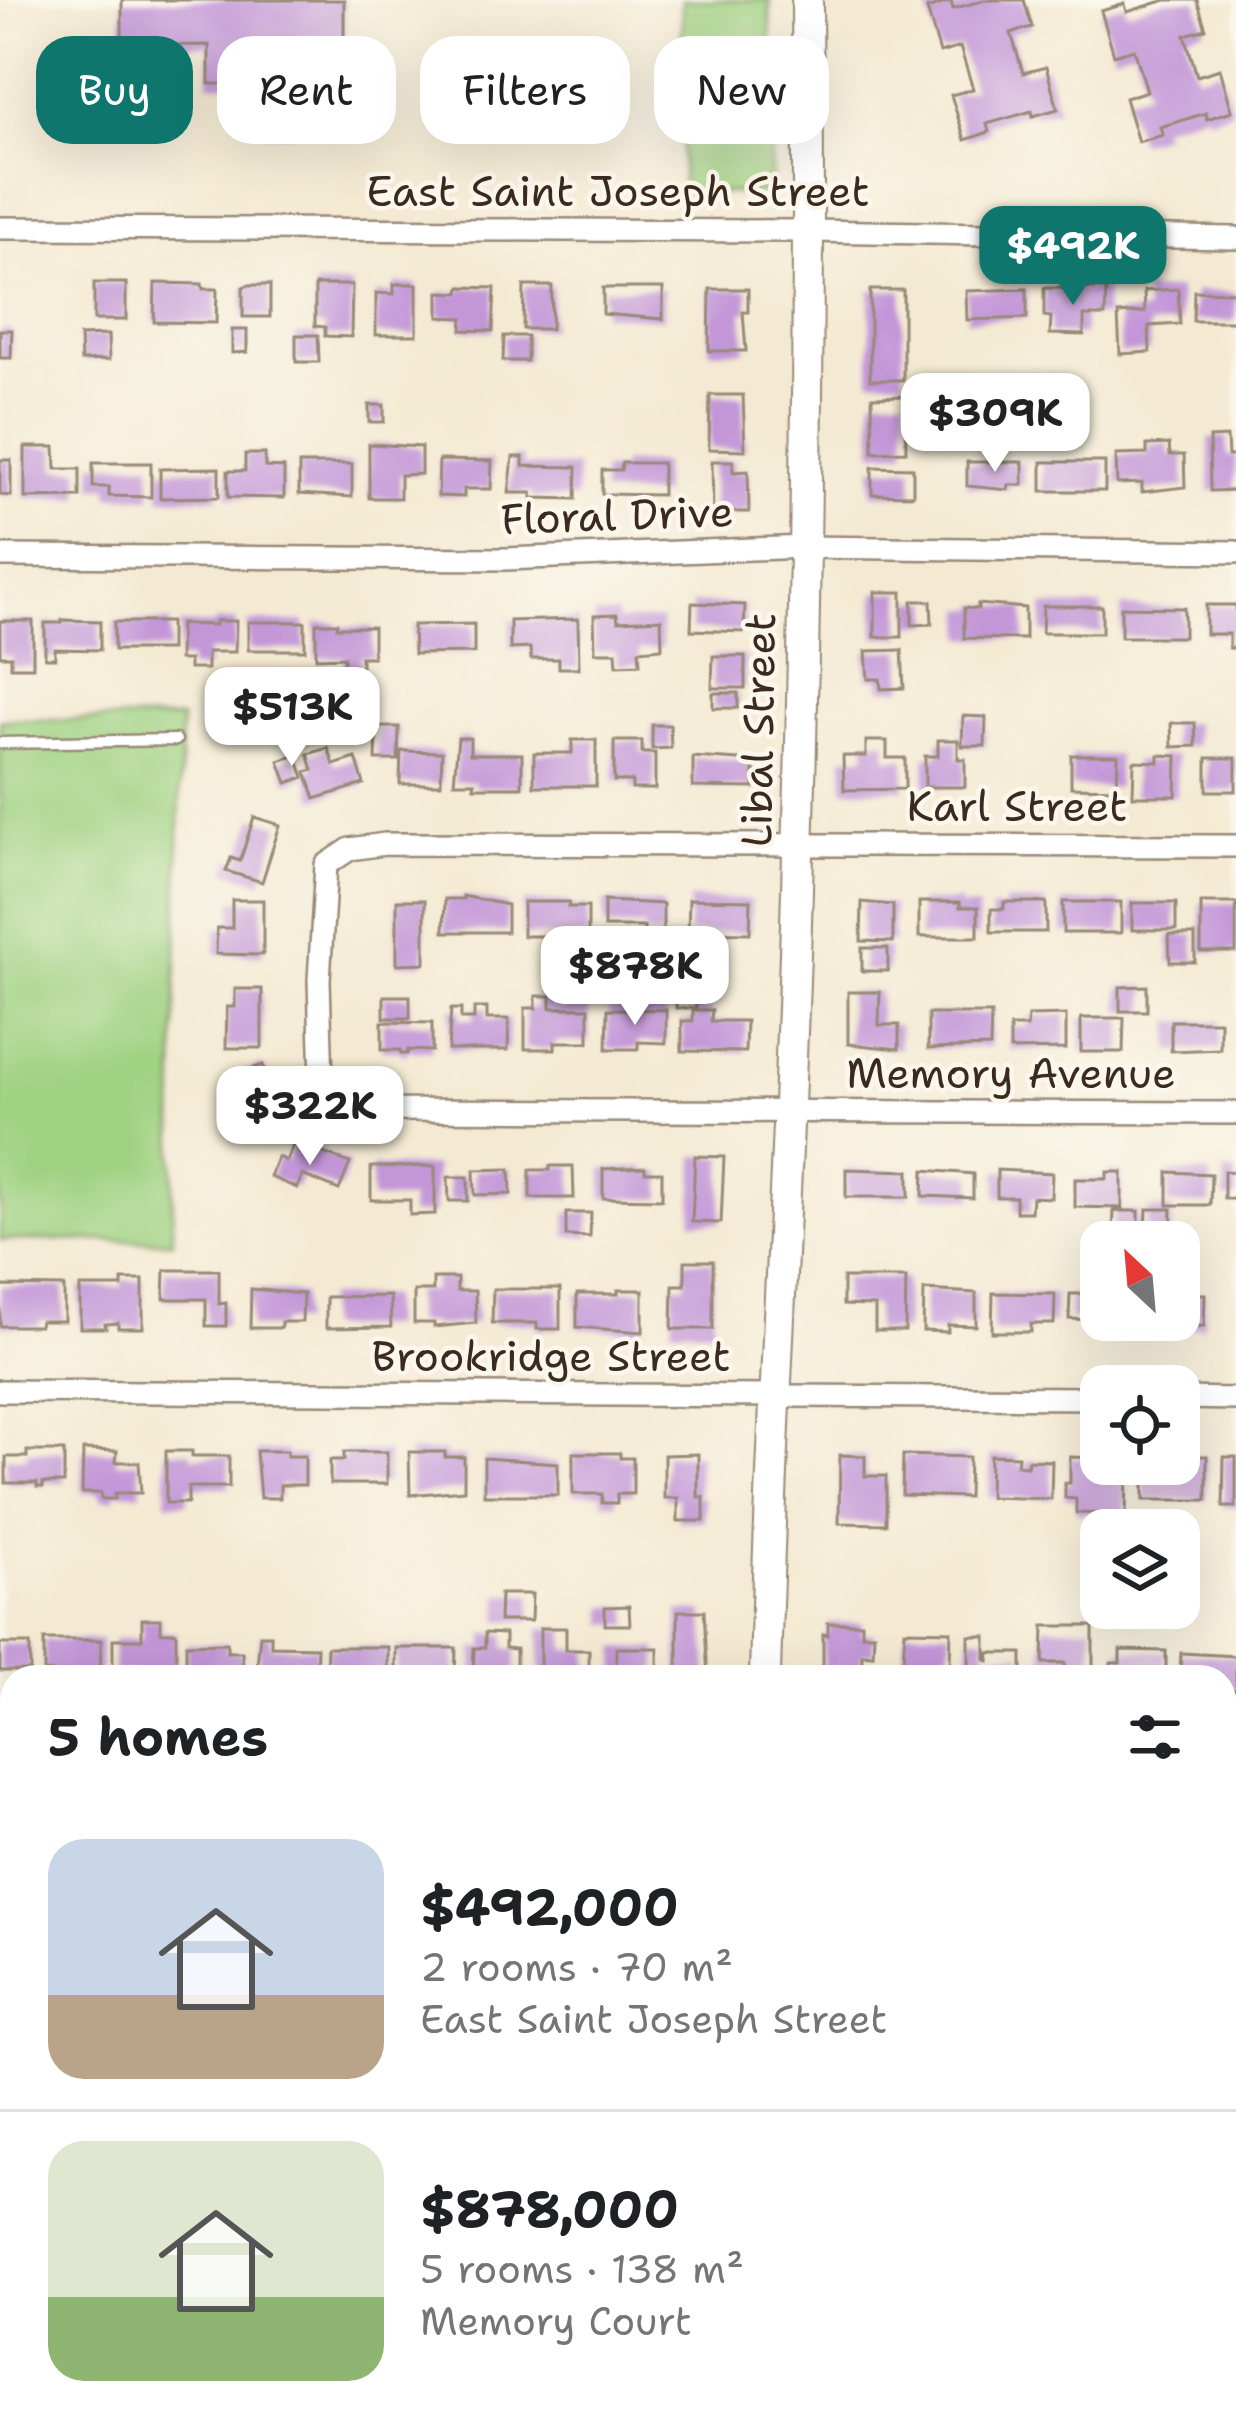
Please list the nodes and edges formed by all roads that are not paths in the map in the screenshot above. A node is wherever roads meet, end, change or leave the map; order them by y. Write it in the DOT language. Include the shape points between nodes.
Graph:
graph roads {
  1 [pos="807,0"];
  2 [pos="0,228"];
  3 [pos="809,231"];
  4 [pos="1236,238"];
  5 [pos="804,547"];
  6 [pos="1236,552"];
  7 [pos="0,556"];
  8 [pos="176,740"];
  9 [pos="0,743"];
  10 [pos="798,845"];
  11 [pos="1236,846"];
  12 [pos="787,1112"];
  13 [pos="1236,1113"];
  14 [pos="0,1390"];
  15 [pos="773,1396"];
  16 [pos="1080,1398"];
  17 [pos="1200,1398"];
  18 [pos="1236,1399"];
  19 [pos="765,1665"];
  1 -- 3 [label="street, Libal Street"];
  2 -- 3 [label="street, East Saint Joseph Street"];
  3 -- 4 [label="street, East Saint Joseph Street"];
  3 -- 5 [label="street, Libal Street"];
  5 -- 6 [label="street, Floral Drive"];
  5 -- 7 [label="street, Floral Drive" via="506,559"];
  5 -- 10 [label="street, Libal Street"];
  8 -- 9 [label="lane"];
  10 -- 11 [label="street, Karl Street"];
  10 -- 12 [label="street, Libal Street"];
  10 -- 12 [label="street, Karl Street" via="350,848 326,865 320,973 322,1083 335,1102 364,1110"];
  12 -- 13 [label="street, Memory Avenue"];
  12 -- 15 [label="street, Libal Street"];
  14 -- 15 [label="street, Brookridge Street"];
  15 -- 16 [label="street, Brookridge Street"];
  15 -- 19 [label="street, Libal Street"];
  17 -- 18 [label="street"];
}
